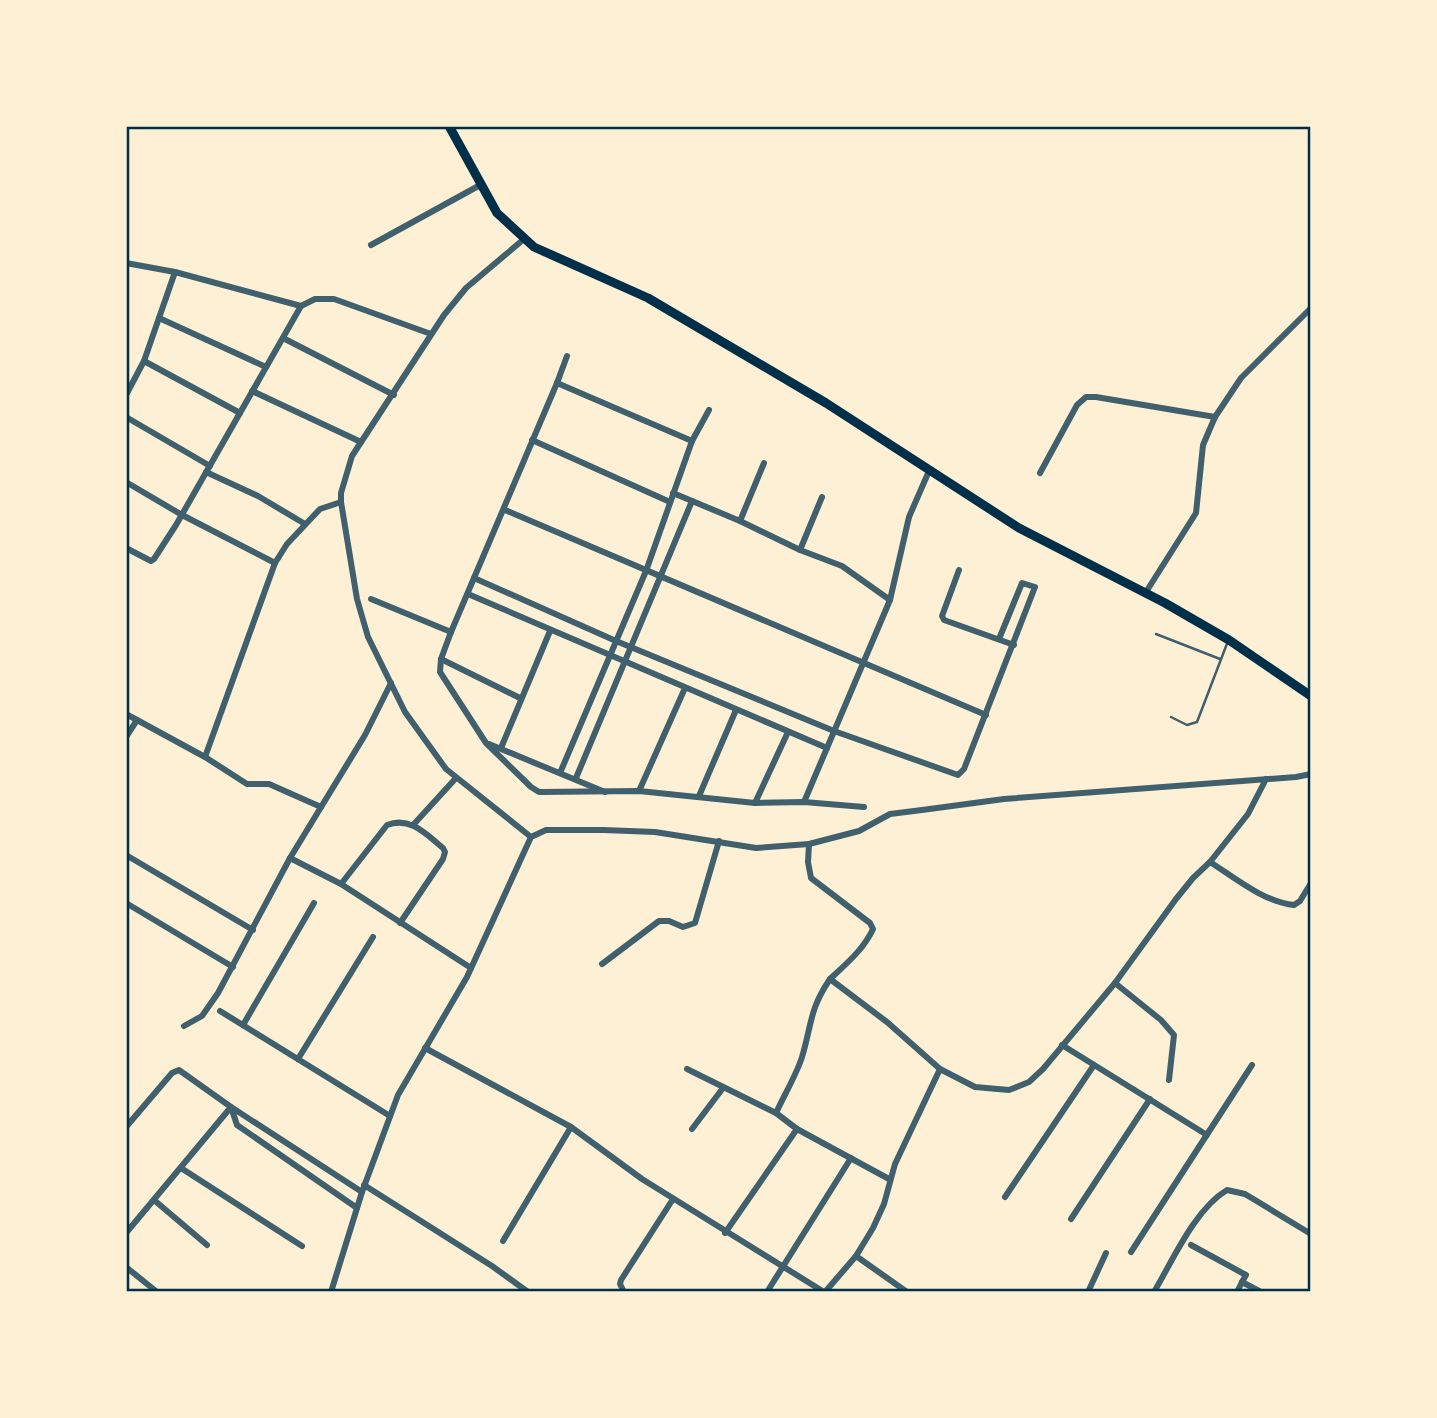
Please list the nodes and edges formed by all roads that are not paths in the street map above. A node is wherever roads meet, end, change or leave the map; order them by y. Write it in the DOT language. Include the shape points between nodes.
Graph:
graph roads {
  1 [pos="449,126"];
  2 [pos="482,184"];
  3 [pos="524,239"];
  4 [pos="371,245"];
  5 [pos="126,263"];
  6 [pos="175,272"];
  7 [pos="301,306"];
  8 [pos="1311,309"];
  9 [pos="159,318"];
  10 [pos="431,334"];
  11 [pos="283,338"];
  12 [pos="567,356"];
  13 [pos="144,361"];
  14 [pos="266,367"];
  15 [pos="558,383"];
  16 [pos="252,391"];
  17 [pos="126,395"];
  18 [pos="394,395"];
  19 [pos="709,410"];
  20 [pos="240,414"];
  21 [pos="1215,417"];
  22 [pos="126,418"];
  23 [pos="532,440"];
  24 [pos="692,441"];
  25 [pos="361,442"];
  26 [pos="764,463"];
  27 [pos="208,469"];
  28 [pos="929,471"];
  29 [pos="1040,473"];
  30 [pos="126,482"];
  31 [pos="673,494"];
  32 [pos="822,497"];
  33 [pos="692,501"];
  34 [pos="341,502"];
  35 [pos="670,502"];
  36 [pos="505,510"];
  37 [pos="182,515"];
  38 [pos="740,521"];
  39 [pos="305,524"];
  40 [pos="126,548"];
  41 [pos="800,550"];
  42 [pos="275,563"];
  43 [pos="959,570"];
  44 [pos="646,571"];
  45 [pos="661,577"];
  46 [pos="474,578"];
  47 [pos="1146,592"];
  48 [pos="468,594"];
  49 [pos="372,599"];
  50 [pos="890,600"];
  51 [pos="550,631"];
  52 [pos="451,632"];
  53 [pos="1156,634"];
  54 [pos="999,639"];
  55 [pos="1229,640"];
  56 [pos="616,641"];
  57 [pos="1014,645"];
  58 [pos="631,647"];
  59 [pos="610,656"];
  60 [pos="441,659"];
  61 [pos="1220,659"];
  62 [pos="624,663"];
  63 [pos="864,663"];
  64 [pos="391,683"];
  65 [pos="685,688"];
  66 [pos="1311,696"];
  67 [pos="520,698"];
  68 [pos="736,710"];
  69 [pos="126,714"];
  70 [pos="986,715"];
  71 [pos="1171,717"];
  72 [pos="137,720"];
  73 [pos="834,731"];
  74 [pos="788,732"];
  75 [pos="126,737"];
  76 [pos="486,743"];
  77 [pos="501,748"];
  78 [pos="827,748"];
  79 [pos="205,757"];
  80 [pos="560,772"];
  81 [pos="1311,774"];
  82 [pos="456,778"];
  83 [pos="576,778"];
  84 [pos="1266,779"];
  85 [pos="639,791"];
  86 [pos="607,793"];
  87 [pos="699,796"];
  88 [pos="804,802"];
  89 [pos="755,803"];
  90 [pos="321,807"];
  91 [pos="863,807"];
  92 [pos="414,824"];
  93 [pos="531,837"];
  94 [pos="719,841"];
  95 [pos="809,844"];
  96 [pos="126,855"];
  97 [pos="290,858"];
  98 [pos="1210,862"];
  99 [pos="1311,883"];
  100 [pos="341,884"];
  101 [pos="126,903"];
  102 [pos="314,903"];
  103 [pos="400,923"];
  104 [pos="253,930"];
  105 [pos="373,937"];
  106 [pos="602,964"];
  107 [pos="233,967"];
  108 [pos="471,968"];
  109 [pos="830,979"];
  110 [pos="1115,983"];
  111 [pos="220,1011"];
  112 [pos="243,1025"];
  113 [pos="184,1026"];
  114 [pos="1062,1045"];
  115 [pos="425,1048"];
  116 [pos="298,1059"];
  117 [pos="1094,1065"];
  118 [pos="1252,1065"];
  119 [pos="687,1069"];
  120 [pos="940,1069"];
  121 [pos="1169,1080"];
  122 [pos="723,1088"];
  123 [pos="1150,1099"];
  124 [pos="231,1107"];
  125 [pos="776,1113"];
  126 [pos="390,1116"];
  127 [pos="126,1127"];
  128 [pos="572,1127"];
  129 [pos="692,1129"];
  130 [pos="797,1129"];
  131 [pos="1207,1135"];
  132 [pos="851,1158"];
  133 [pos="181,1168"];
  134 [pos="889,1179"];
  135 [pos="363,1189"];
  136 [pos="1005,1197"];
  137 [pos="673,1199"];
  138 [pos="154,1200"];
  139 [pos="357,1208"];
  140 [pos="1071,1219"];
  141 [pos="126,1233"];
  142 [pos="725,1233"];
  143 [pos="1311,1234"];
  144 [pos="503,1241"];
  145 [pos="207,1245"];
  146 [pos="1191,1245"];
  147 [pos="302,1246"];
  148 [pos="1131,1252"];
  149 [pos="1106,1253"];
  150 [pos="856,1256"];
  151 [pos="126,1266"];
  152 [pos="782,1267"];
  153 [pos="1242,1282"];
  154 [pos="157,1292"];
  155 [pos="331,1292"];
  156 [pos="528,1292"];
  157 [pos="624,1292"];
  158 [pos="767,1292"];
  159 [pos="825,1292"];
  160 [pos="907,1292"];
  161 [pos="1088,1292"];
  162 [pos="1154,1292"];
  163 [pos="1237,1292"];
  164 [pos="1261,1292"];
  1 -- 2 [label="main road"];
  2 -- 3 [label="main road" via="497,212"];
  2 -- 4 [label="street"];
  3 -- 10 [label="street" via="466,288"];
  3 -- 28 [label="main road" via="648,298 826,403"];
  5 -- 6 [label="street"];
  6 -- 7 [label="street"];
  6 -- 9 [label="street"];
  7 -- 10 [label="street" via="315,299 334,299"];
  7 -- 11 [label="street"];
  8 -- 21 [label="street" via="1241,378"];
  9 -- 13 [label="street"];
  9 -- 14 [label="street"];
  10 -- 18 [label="street"];
  11 -- 14 [label="street"];
  11 -- 18 [label="street"];
  12 -- 15 [label="street"];
  13 -- 17 [label="street"];
  13 -- 20 [label="street"];
  14 -- 16 [label="street"];
  15 -- 23 [label="street"];
  15 -- 24 [label="street"];
  16 -- 20 [label="street"];
  16 -- 25 [label="street"];
  18 -- 25 [label="street"];
  19 -- 24 [label="street"];
  20 -- 27 [label="street"];
  21 -- 29 [label="street" via="1086,397 1077,405"];
  21 -- 47 [label="street" via="1199,465 1196,513"];
  22 -- 27 [label="street"];
  23 -- 35 [label="street"];
  23 -- 36 [label="street"];
  24 -- 31 [label="street"];
  25 -- 34 [label="street" via="352,456"];
  26 -- 38 [label="street"];
  27 -- 37 [label="street"];
  27 -- 39 [label="street"];
  28 -- 47 [label="main road" via="1046,543"];
  28 -- 50 [label="street" via="909,517"];
  30 -- 37 [label="street"];
  31 -- 33 [label="street"];
  31 -- 35 [label="street"];
  32 -- 41 [label="street"];
  33 -- 38 [label="street"];
  33 -- 45 [label="street"];
  34 -- 39 [label="street" via="320,509"];
  34 -- 64 [label="street" via="357,599 368,637"];
  35 -- 44 [label="street"];
  36 -- 44 [label="street"];
  36 -- 46 [label="street"];
  37 -- 40 [label="street" via="151,561"];
  37 -- 42 [label="street"];
  38 -- 41 [label="street"];
  39 -- 42 [label="street"];
  41 -- 50 [label="street" via="842,566"];
  42 -- 79 [label="street"];
  43 -- 54 [label="street" via="944,620"];
  44 -- 45 [label="street"];
  44 -- 56 [label="street"];
  45 -- 58 [label="street"];
  45 -- 63 [label="street"];
  46 -- 48 [label="street"];
  46 -- 56 [label="street"];
  47 -- 55 [label="main road"];
  48 -- 51 [label="street"];
  48 -- 52 [label="street"];
  49 -- 52 [label="street"];
  50 -- 63 [label="street"];
  51 -- 59 [label="street"];
  51 -- 67 [label="street"];
  52 -- 60 [label="street"];
  53 -- 61 [label="lane"];
  54 -- 57 [label="street"];
  54 -- 57 [label="street" via="1022,583 1035,587"];
  55 -- 61 [label="lane"];
  55 -- 66 [label="main road"];
  56 -- 58 [label="street"];
  56 -- 59 [label="street"];
  57 -- 70 [label="street"];
  58 -- 62 [label="street"];
  58 -- 73 [label="street"];
  59 -- 62 [label="street"];
  59 -- 80 [label="street"];
  60 -- 67 [label="street"];
  60 -- 76 [label="street" via="440,672"];
  61 -- 71 [label="lane" via="1197,722 1187,725"];
  62 -- 65 [label="street"];
  62 -- 83 [label="street"];
  63 -- 70 [label="street"];
  63 -- 73 [label="street"];
  64 -- 82 [label="street" via="405,712"];
  64 -- 90 [label="street"];
  65 -- 68 [label="street"];
  65 -- 85 [label="street"];
  67 -- 77 [label="street"];
  68 -- 74 [label="street"];
  68 -- 87 [label="street"];
  69 -- 72 [label="street"];
  70 -- 73 [label="street" via="958,775"];
  72 -- 75 [label="street"];
  72 -- 79 [label="street"];
  73 -- 78 [label="street"];
  74 -- 78 [label="street"];
  74 -- 89 [label="street"];
  76 -- 77 [label="street"];
  76 -- 86 [label="street" via="539,792"];
  77 -- 80 [label="street"];
  78 -- 88 [label="street"];
  79 -- 90 [label="street" via="247,784 269,784"];
  80 -- 83 [label="street"];
  81 -- 84 [label="street"];
  82 -- 92 [label="street"];
  82 -- 93 [label="street"];
  83 -- 86 [label="street"];
  84 -- 95 [label="street" via="1004,799 890,814 859,831"];
  84 -- 98 [label="street" via="1248,814"];
  85 -- 86 [label="street"];
  85 -- 87 [label="street"];
  87 -- 89 [label="street"];
  88 -- 89 [label="street"];
  88 -- 91 [label="street"];
  90 -- 97 [label="street"];
  92 -- 100 [label="street" via="387,824"];
  92 -- 103 [label="street" via="445,852"];
  93 -- 94 [label="street" via="546,830 603,830"];
  93 -- 108 [label="street"];
  94 -- 95 [label="street" via="756,848"];
  94 -- 106 [label="street" via="695,923 683,928 669,920 659,921"];
  95 -- 109 [label="street" via="811,878 873,929"];
  96 -- 104 [label="street"];
  97 -- 100 [label="street"];
  97 -- 104 [label="street"];
  98 -- 99 [label="street" via="1251,889 1286,904 1300,901"];
  98 -- 110 [label="street" via="1176,899"];
  100 -- 103 [label="street"];
  101 -- 107 [label="street"];
  102 -- 112 [label="street"];
  103 -- 108 [label="street"];
  104 -- 107 [label="street"];
  105 -- 116 [label="street"];
  107 -- 113 [label="street" via="202,1017"];
  108 -- 115 [label="street"];
  109 -- 120 [label="street"];
  109 -- 125 [label="street" via="811,1014 802,1058"];
  110 -- 114 [label="street"];
  110 -- 121 [label="street" via="1174,1035"];
  111 -- 112 [label="street"];
  112 -- 116 [label="street"];
  114 -- 117 [label="street"];
  114 -- 120 [label="street" via="1029,1082 1009,1090 975,1087"];
  115 -- 126 [label="street"];
  115 -- 128 [label="street"];
  116 -- 126 [label="street"];
  117 -- 123 [label="street"];
  117 -- 136 [label="street"];
  118 -- 131 [label="street"];
  119 -- 122 [label="street"];
  120 -- 134 [label="street"];
  122 -- 125 [label="street"];
  122 -- 129 [label="street"];
  123 -- 131 [label="street"];
  123 -- 140 [label="street"];
  124 -- 127 [label="street" via="179,1070"];
  124 -- 133 [label="street"];
  124 -- 135 [label="street"];
  124 -- 139 [label="street" via="237,1125"];
  125 -- 130 [label="street"];
  126 -- 135 [label="street"];
  128 -- 137 [label="street"];
  128 -- 144 [label="street"];
  130 -- 132 [label="street"];
  130 -- 142 [label="street"];
  131 -- 148 [label="street"];
  132 -- 134 [label="street"];
  132 -- 152 [label="street"];
  133 -- 138 [label="street"];
  133 -- 147 [label="street"];
  134 -- 150 [label="street" via="884,1204"];
  135 -- 139 [label="street"];
  135 -- 156 [label="street"];
  137 -- 142 [label="street"];
  137 -- 157 [label="street" via="621,1280"];
  138 -- 141 [label="street"];
  138 -- 145 [label="street"];
  139 -- 155 [label="street"];
  142 -- 152 [label="street"];
  143 -- 162 [label="street" via="1245,1194 1227,1190 1200,1214"];
  146 -- 153 [label="street" via="1246,1275"];
  149 -- 161 [label="street"];
  150 -- 159 [label="street"];
  150 -- 160 [label="street"];
  151 -- 154 [label="street"];
  152 -- 158 [label="street"];
  152 -- 159 [label="street"];
  153 -- 163 [label="street"];
  153 -- 164 [label="street"];
}
